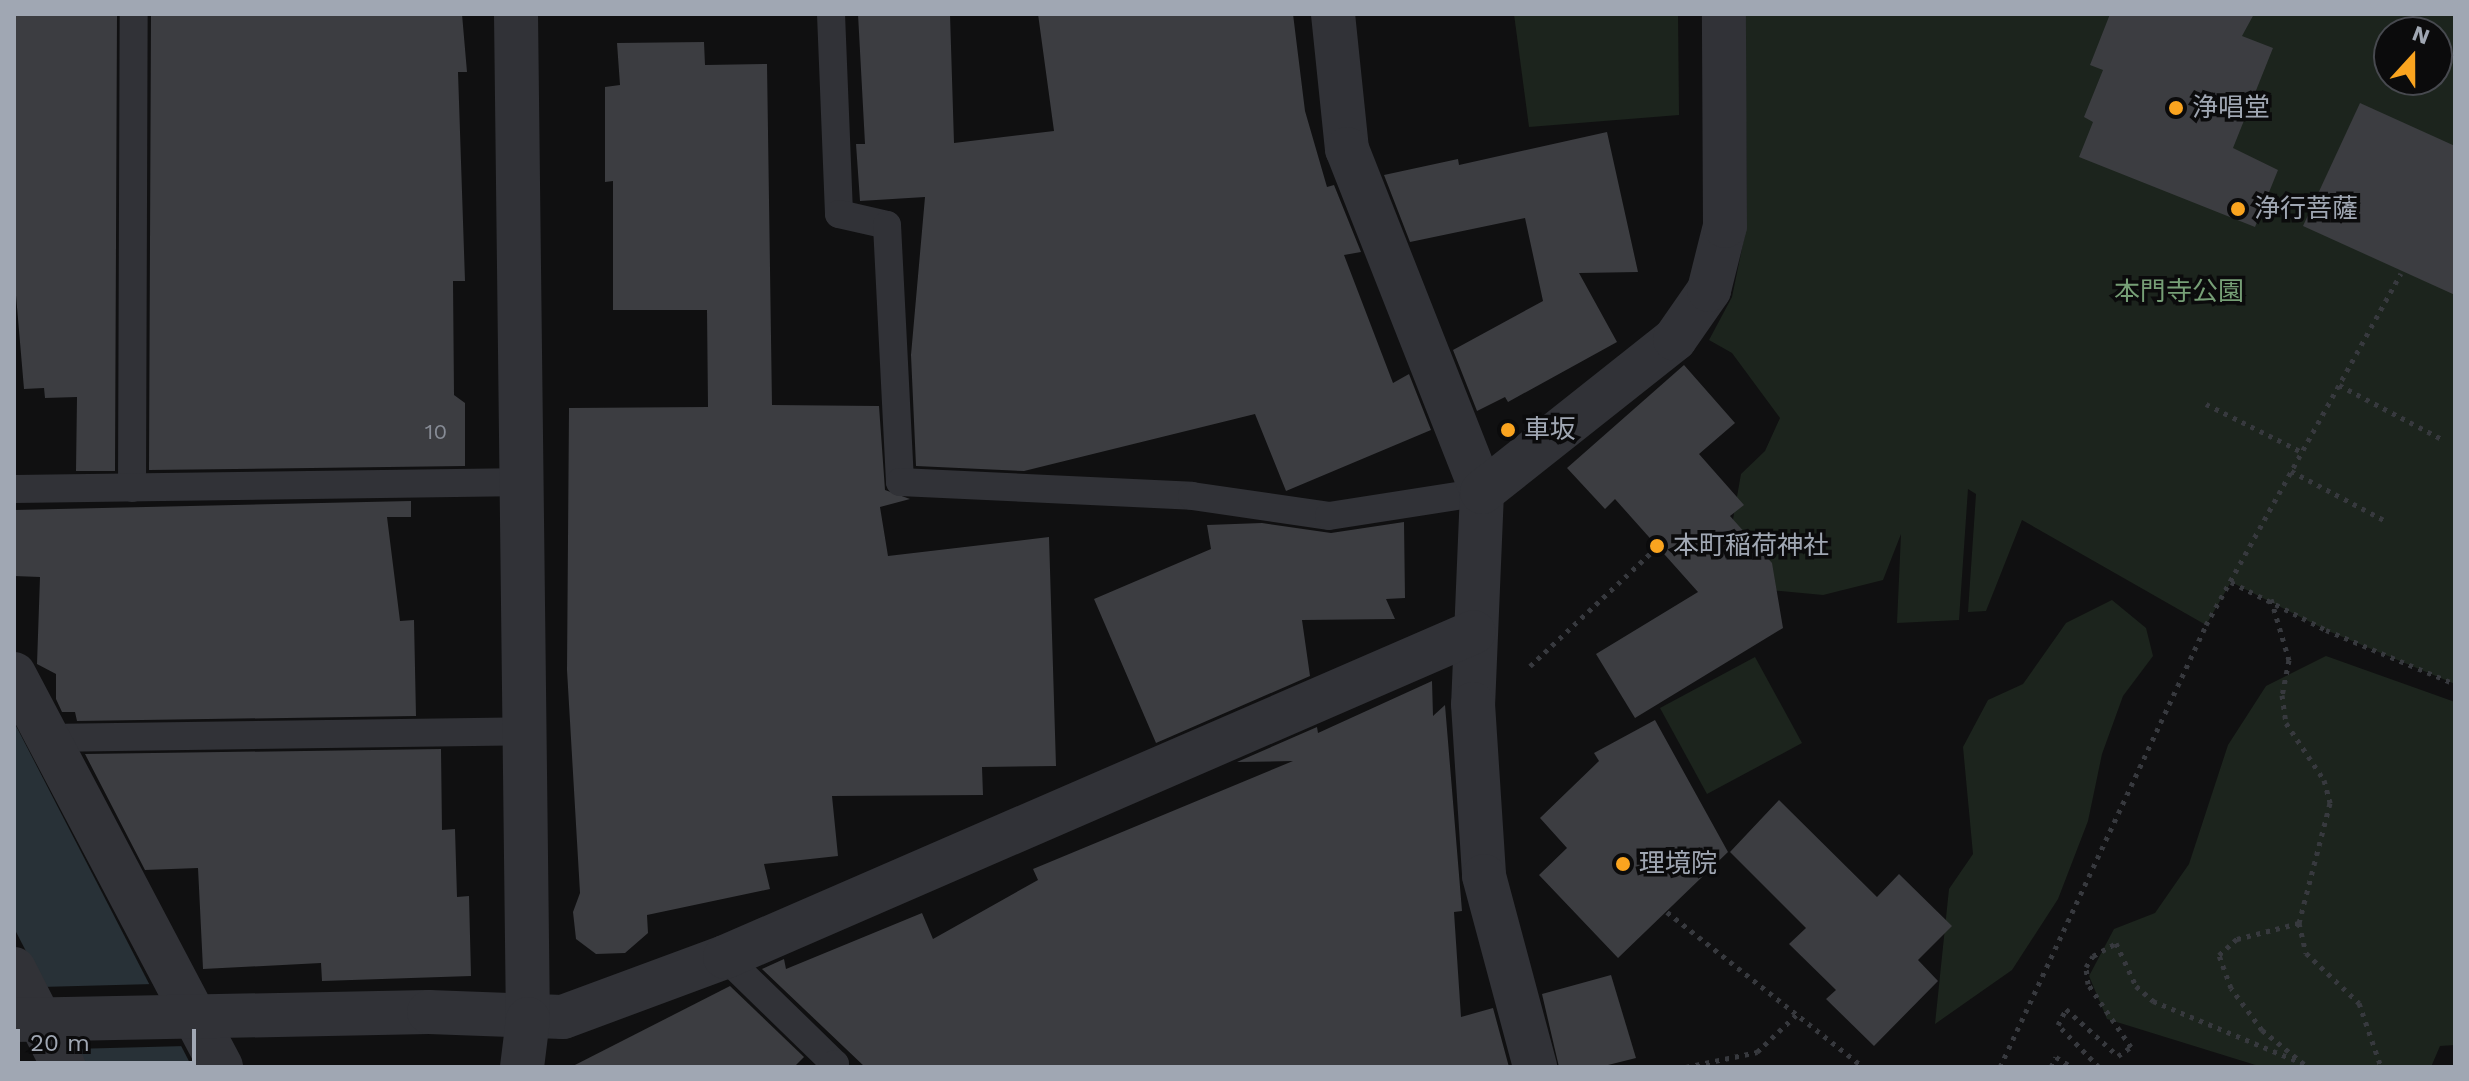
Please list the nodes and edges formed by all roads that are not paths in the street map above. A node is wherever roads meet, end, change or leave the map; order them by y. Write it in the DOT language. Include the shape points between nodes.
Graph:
graph roads {
  1 [pos="134,14"];
  2 [pos="516,14"];
  3 [pos="831,14"];
  4 [pos="1333,14"];
  5 [pos="1724,14"];
  6 [pos="520,482"];
  7 [pos="132,488"];
  8 [pos="14,489"];
  9 [pos="1482,492"];
  10 [pos="1474,632"];
  11 [pos="14,674"];
  12 [pos="522,731"];
  13 [pos="47,738"];
  14 [pos="725,957"];
  15 [pos="14,969"];
  16 [pos="186,1017"];
  17 [pos="528,1019"];
  18 [pos="36,1020"];
  19 [pos="64,1067"];
  20 [pos="221,1067"];
  21 [pos="522,1067"];
  22 [pos="832,1067"];
  23 [pos="1535,1067"];
  1 -- 7 [label="lane"];
  2 -- 6 [label="street"];
  3 -- 9 [label="lane" via="839,214 887,225 900,482 1192,496 1329,516"];
  4 -- 9 [label="street" via="1347,149"];
  5 -- 9 [label="street" via="1725,226 1709,290 1675,339"];
  6 -- 7 [label="lane"];
  6 -- 12 [label="street"];
  7 -- 8 [label="lane"];
  9 -- 10 [label="street"];
  10 -- 14 [label="street"];
  10 -- 23 [label="street" via="1484,876"];
  11 -- 13 [label="street"];
  12 -- 13 [label="lane"];
  12 -- 17 [label="street"];
  13 -- 16 [label="street"];
  14 -- 17 [label="street" via="563,1017"];
  14 -- 22 [label="lane" via="835,1064"];
  15 -- 18 [label="street"];
  16 -- 17 [label="street" via="429,1012"];
  16 -- 18 [label="street"];
  16 -- 20 [label="street"];
  17 -- 21 [label="street"];
  18 -- 19 [label="street"];
}
